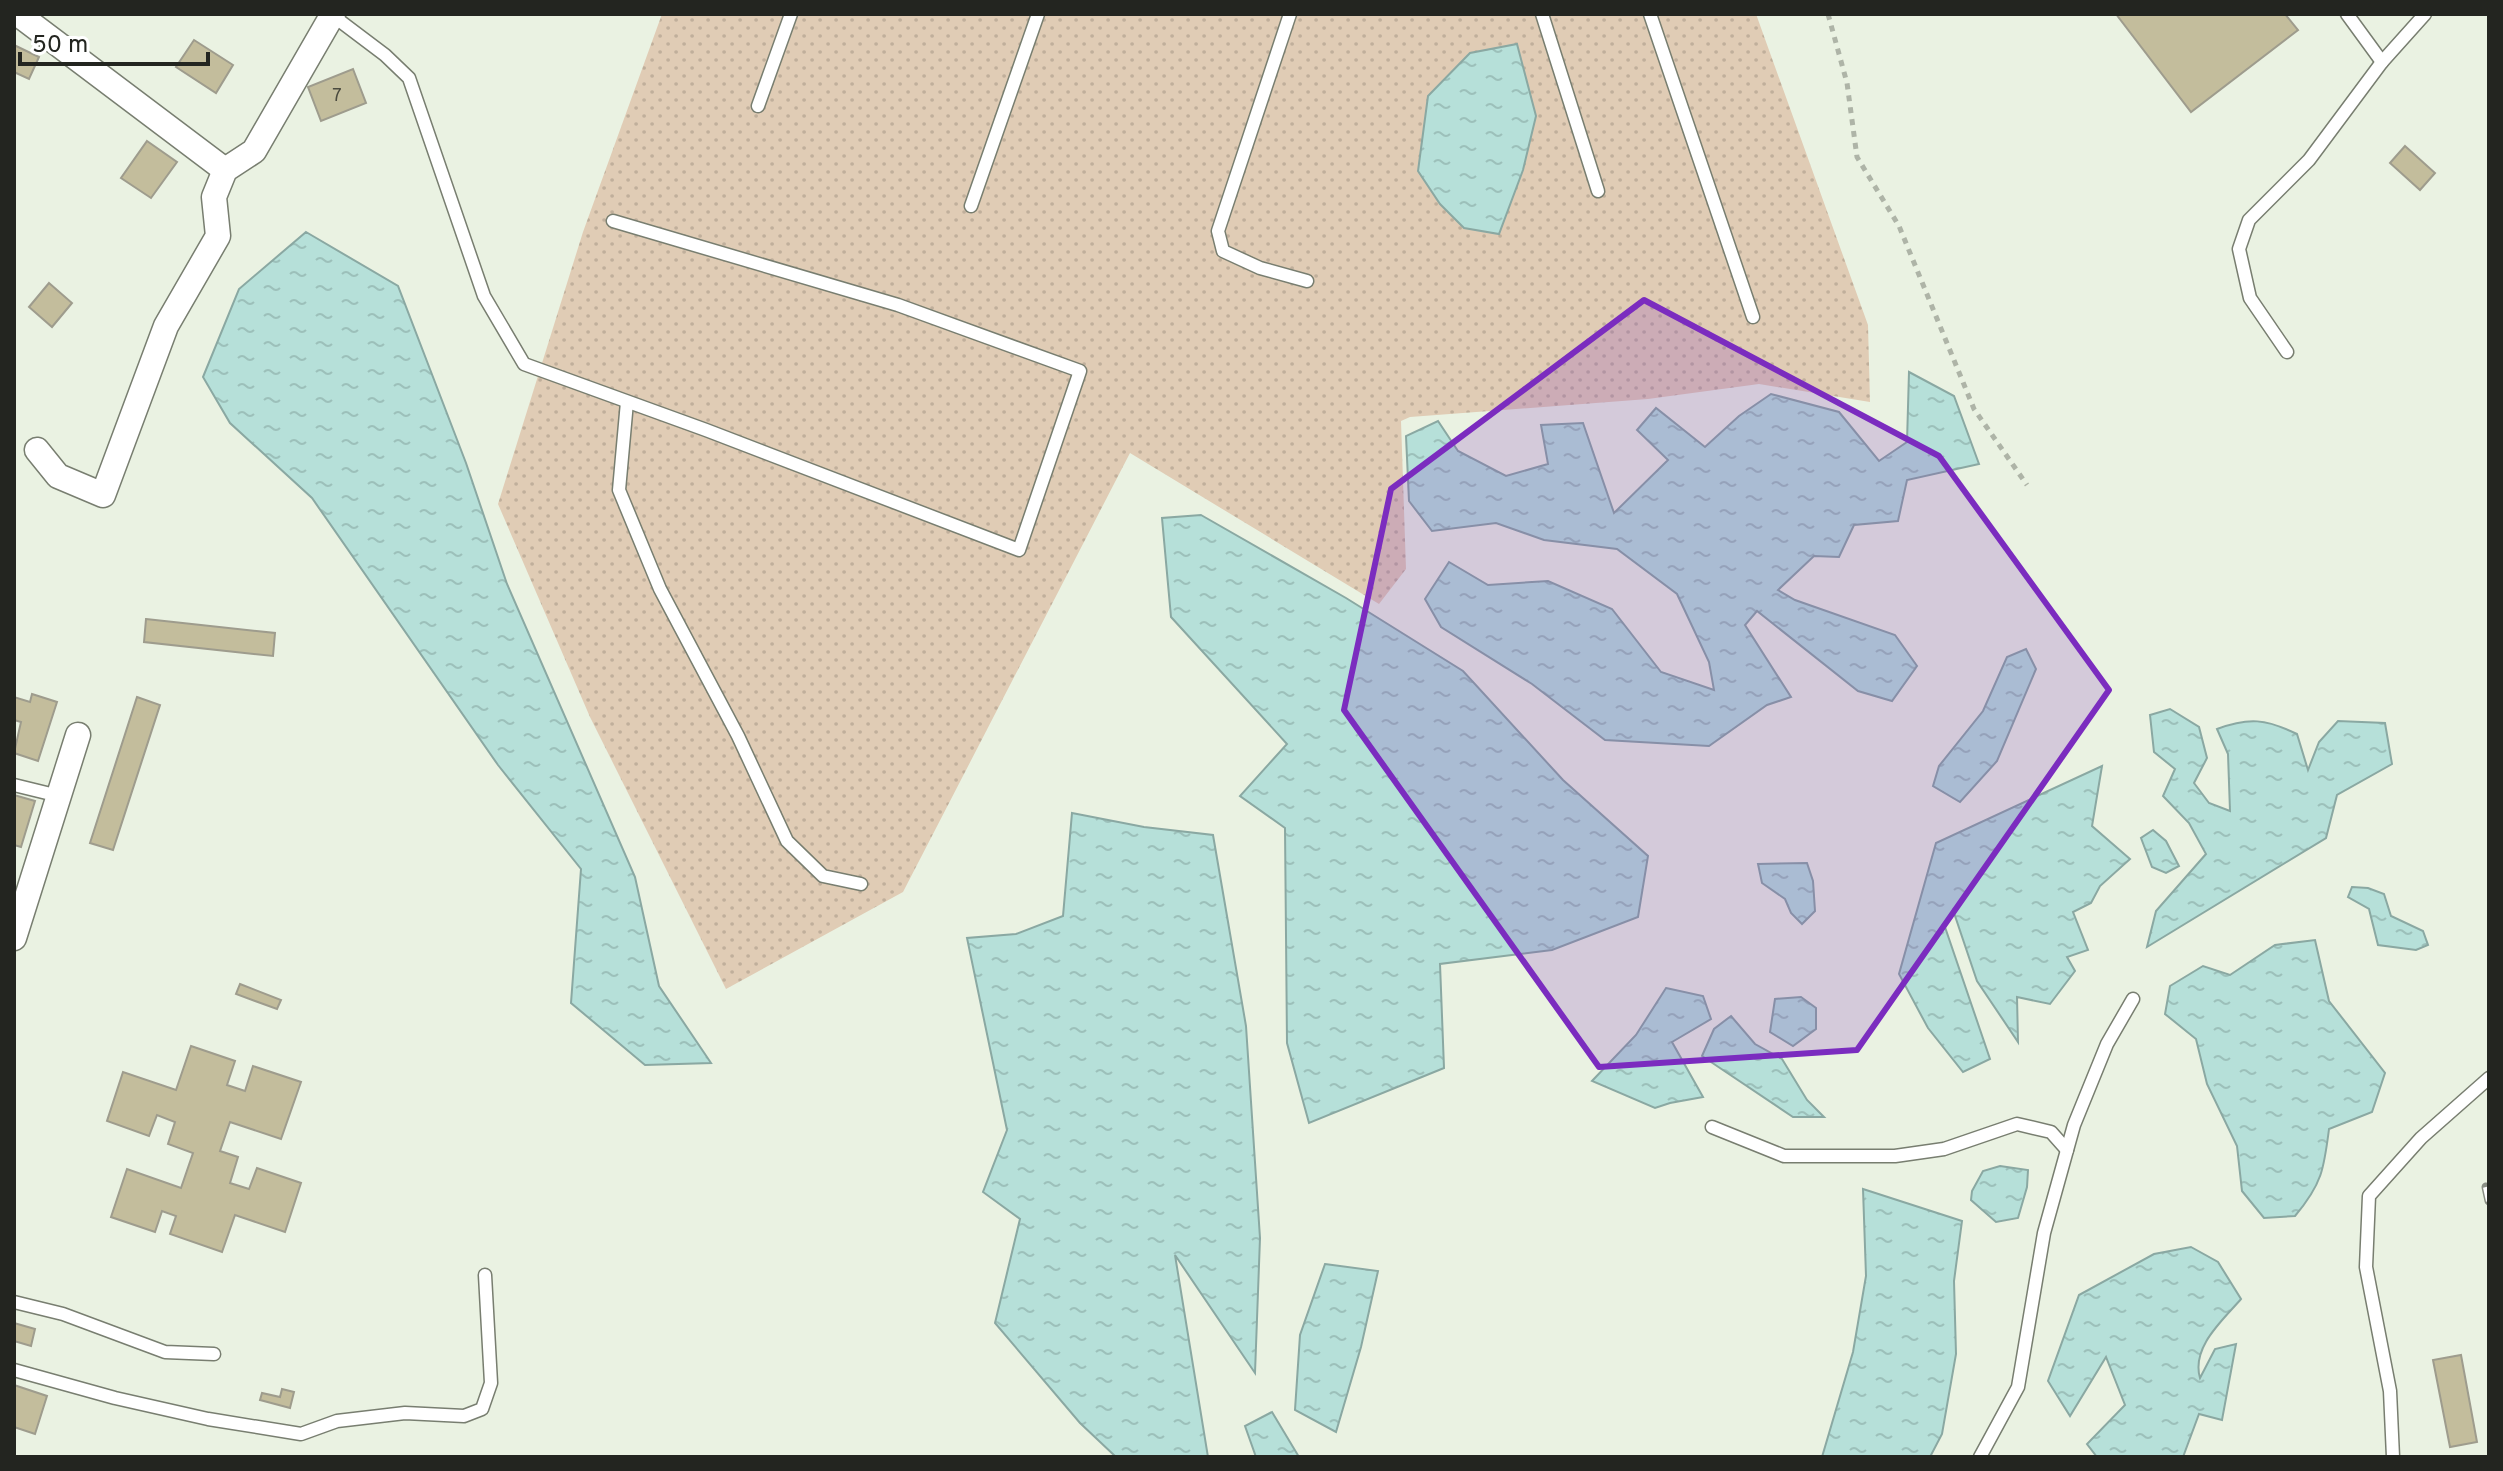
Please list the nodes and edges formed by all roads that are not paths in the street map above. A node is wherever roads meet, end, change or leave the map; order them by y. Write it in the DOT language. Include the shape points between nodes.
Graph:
graph roads {
  1 [pos="18,14"];
  2 [pos="332,14"];
  3 [pos="791,14"];
  4 [pos="1038,14"];
  5 [pos="1290,14"];
  6 [pos="1542,14"];
  7 [pos="1650,14"];
  8 [pos="2347,14"];
  9 [pos="2425,14"];
  10 [pos="2382,62"];
  11 [pos="758,106"];
  12 [pos="225,170"];
  13 [pos="1598,191"];
  14 [pos="971,206"];
  15 [pos="613,221"];
  16 [pos="1307,281"];
  17 [pos="1753,317"];
  18 [pos="2287,352"];
  19 [pos="627,402"];
  20 [pos="37,450"];
  21 [pos="78,735"];
  22 [pos="14,785"];
  23 [pos="59,796"];
  24 [pos="861,884"];
  25 [pos="14,938"];
  26 [pos="2133,999"];
  27 [pos="2489,1078"];
  28 [pos="1712,1127"];
  29 [pos="2067,1150"];
  30 [pos="485,1275"];
  31 [pos="14,1302"];
  32 [pos="214,1354"];
  33 [pos="14,1370"];
  34 [pos="1980,1457"];
  35 [pos="2393,1457"];
  1 -- 12 [label="street"];
  2 -- 12 [label="street" via="254,151"];
  2 -- 19 [label="lane" via="409,78 484,296 524,364"];
  3 -- 11 [label="lane"];
  4 -- 14 [label="lane"];
  5 -- 16 [label="lane" via="1218,231 1223,251"];
  6 -- 13 [label="lane"];
  7 -- 17 [label="lane"];
  8 -- 10 [label="lane"];
  9 -- 10 [label="lane"];
  10 -- 18 [label="lane" via="2309,160 2249,220 2239,249 2250,298"];
  12 -- 20 [label="street" via="214,197 218,236 166,326 103,495 58,476"];
  15 -- 19 [label="lane" via="898,305 1080,371 1019,550"];
  19 -- 24 [label="lane" via="619,490 660,589 787,841 823,876"];
  21 -- 23 [label="street"];
  22 -- 23 [label="lane"];
  23 -- 25 [label="street"];
  26 -- 29 [label="lane" via="2107,1044"];
  27 -- 35 [label="lane" via="2421,1138 2369,1196 2366,1267 2390,1391"];
  28 -- 29 [label="lane" via="1784,1156 1895,1156 1944,1149 2017,1124 2051,1132"];
  29 -- 34 [label="lane" via="2044,1233 2018,1387"];
  30 -- 33 [label="lane" via="491,1383 482,1409 464,1416 405,1413 337,1421 301,1434 208,1419"];
  31 -- 32 [label="lane" via="63,1314 165,1352"];
}
